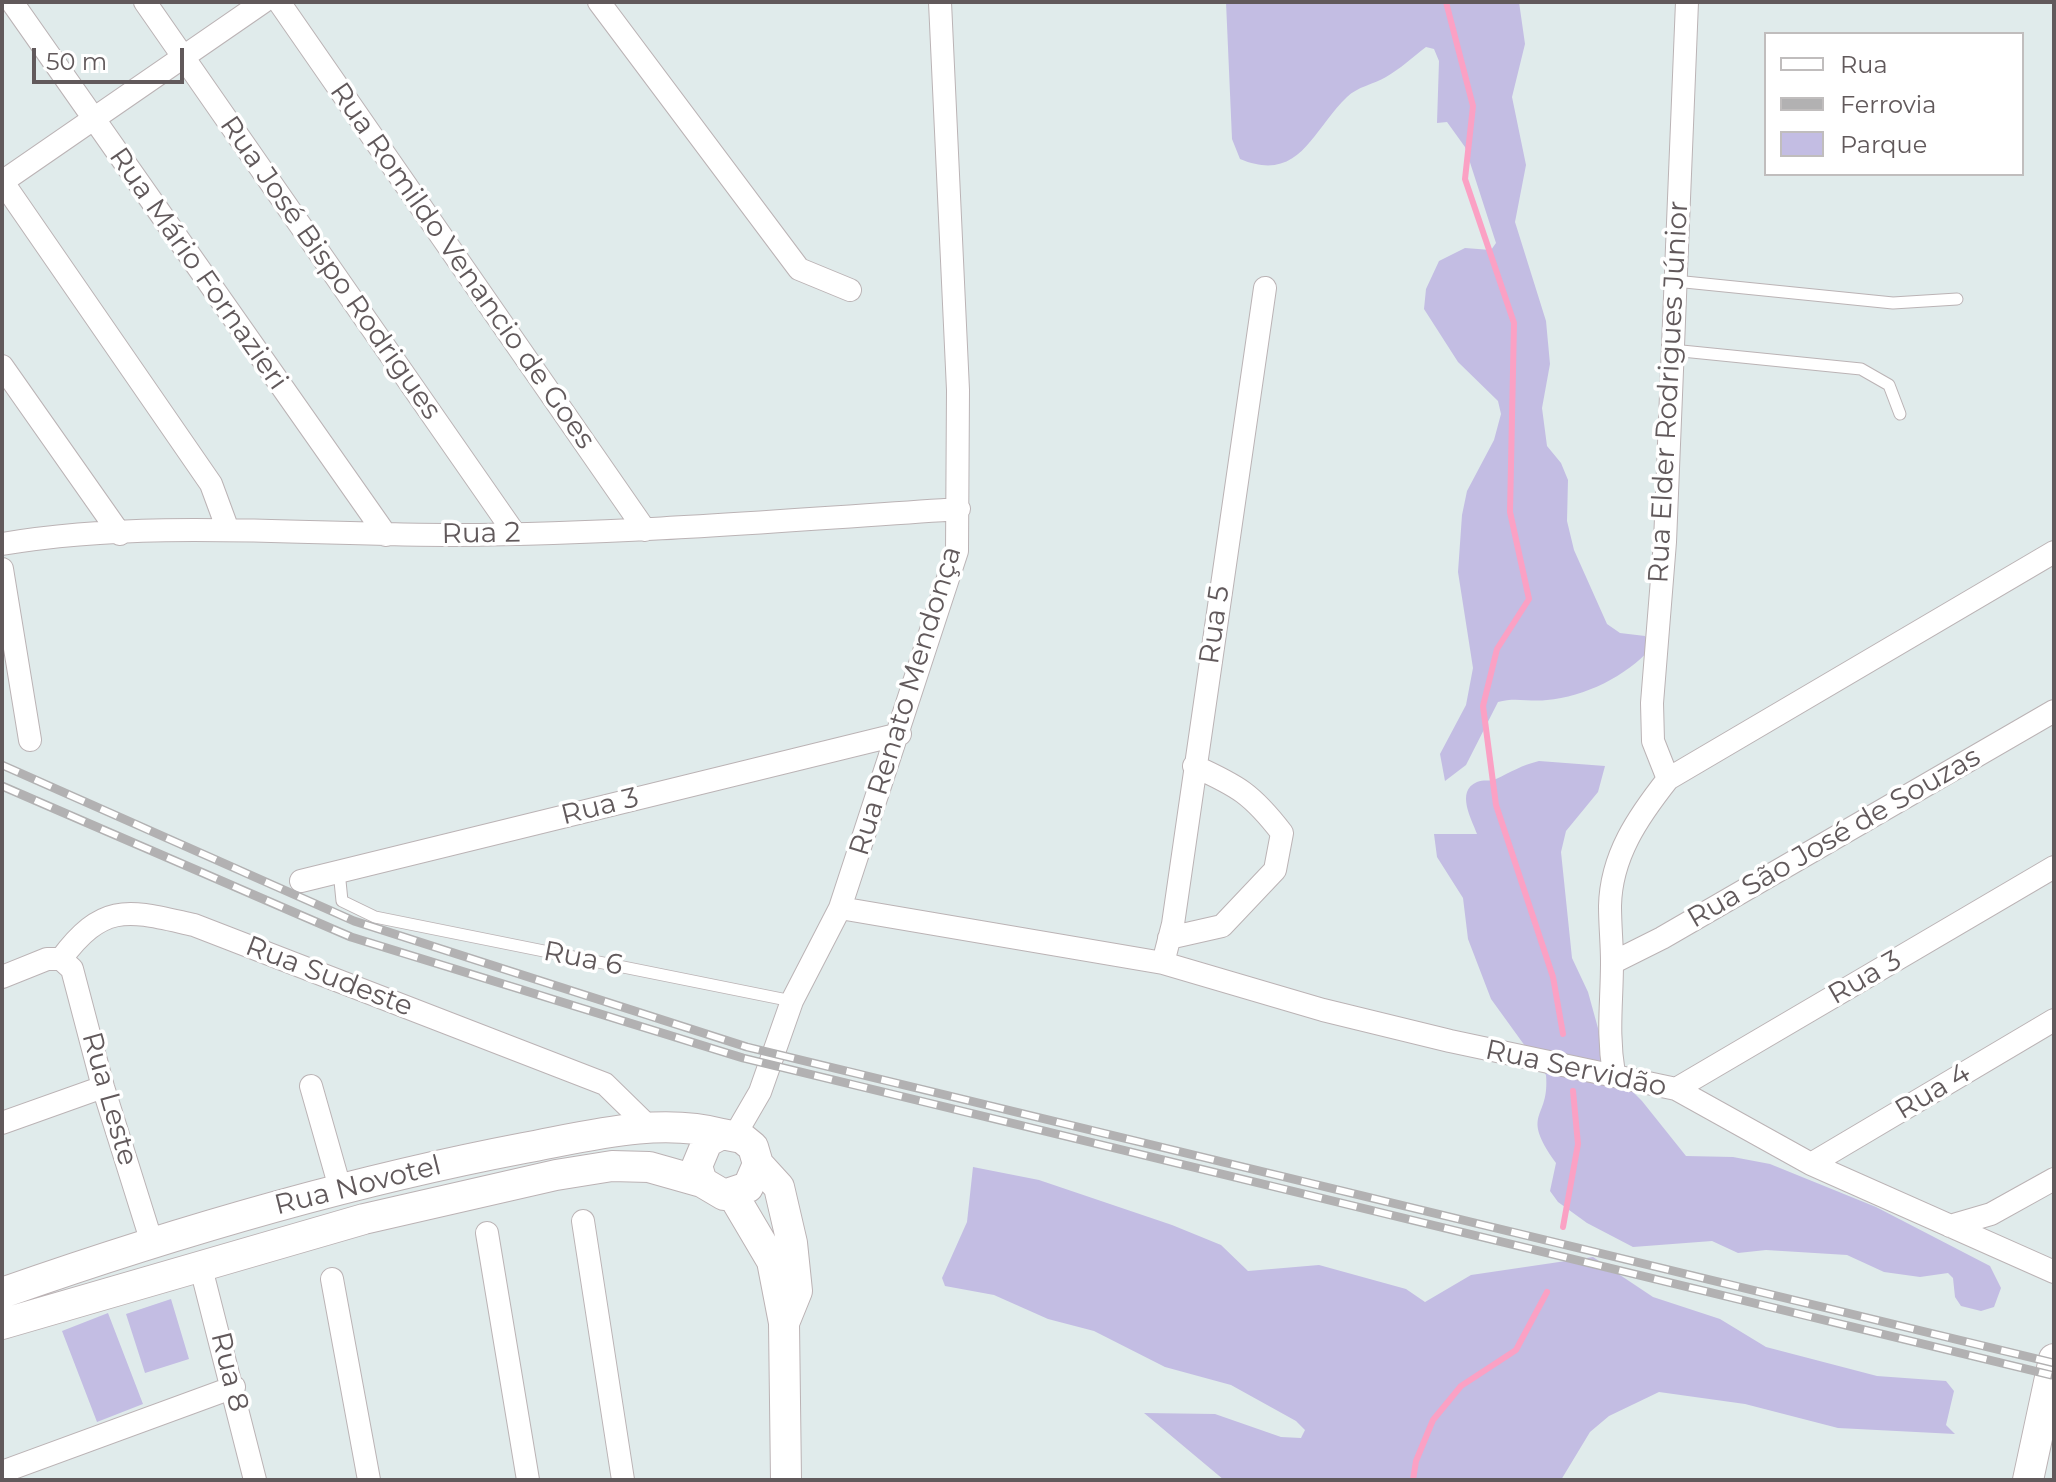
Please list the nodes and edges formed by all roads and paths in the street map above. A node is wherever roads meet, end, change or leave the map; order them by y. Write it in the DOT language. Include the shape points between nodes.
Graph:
graph roads {
  1 [pos="12,2"];
  2 [pos="145,2"];
  3 [pos="263,2"];
  4 [pos="279,2"];
  5 [pos="599,2"];
  6 [pos="940,2"];
  7 [pos="1687,2"];
  8 [pos="184,56"];
  9 [pos="92,119"];
  10 [pos="2,182"];
  11 [pos="1674,281"];
  12 [pos="1265,288"];
  13 [pos="850,290"];
  14 [pos="1957,299"];
  15 [pos="1671,350"];
  16 [pos="2,366"];
  17 [pos="1900,414"];
  18 [pos="959,509"];
  19 [pos="228,530"];
  20 [pos="645,530"];
  21 [pos="120,534"];
  22 [pos="515,534"];
  23 [pos="386,535"];
  24 [pos="2,544"];
  25 [pos="2054,552"];
  26 [pos="2,569"];
  27 [pos="2054,711"];
  28 [pos="900,734"];
  29 [pos="30,740"];
  30 [pos="1194,766"];
  31 [pos="1668,779"];
  32 [pos="2054,867"];
  33 [pos="339,871"];
  34 [pos="301,881"];
  35 [pos="840,908"];
  36 [pos="1169,938"];
  37 [pos="61,959"];
  38 [pos="1163,963"];
  39 [pos="1612,963"];
  40 [pos="2,977"];
  41 [pos="792,1001"];
  42 [pos="2054,1020"];
  43 [pos="1614,1074"];
  44 [pos="311,1086"];
  45 [pos="103,1087"];
  46 [pos="1676,1089"];
  47 [pos="2,1123"];
  48 [pos="650,1128"];
  49 [pos="742,1145"];
  50 [pos="1811,1164"];
  51 [pos="2054,1179"];
  52 [pos="702,1182"];
  53 [pos="340,1188"];
  54 [pos="733,1195"];
  55 [pos="232,1220"];
  56 [pos="583,1221"];
  57 [pos="1950,1226"];
  58 [pos="487,1233"];
  59 [pos="152,1243"];
  60 [pos="200,1264"];
  61 [pos="2054,1272"];
  62 [pos="332,1279"];
  63 [pos="2,1293"];
  64 [pos="784,1323"];
  65 [pos="2,1324"];
  66 [pos="2054,1359"];
  67 [pos="234,1387"];
  68 [pos="2,1472"];
  69 [pos="255,1480"];
  70 [pos="369,1480"];
  71 [pos="528,1480"];
  72 [pos="623,1480"];
  73 [pos="786,1480"];
  74 [pos="2028,1480"];
  1 -- 9 [label="street, Rua Mário Fornazieri"];
  2 -- 8 [label="street, Rua José Bispo Rodrigues"];
  3 -- 8 [label="street"];
  4 -- 20 [label="street, Rua Romildo Venancio de Goes"];
  5 -- 13 [label="street" via="799,269"];
  6 -- 18 [label="street, Rua Renato Mendonça"];
  7 -- 11 [label="street, Rua Elder Rodrigues Júnior"];
  8 -- 9 [label="street"];
  8 -- 22 [label="street, Rua José Bispo Rodrigues"];
  9 -- 10 [label="street"];
  9 -- 23 [label="street, Rua Mário Fornazieri"];
  10 -- 19 [label="street" via="211,484"];
  11 -- 14 [label="lane" via="1893,303"];
  11 -- 15 [label="street, Rua Elder Rodrigues Júnior"];
  12 -- 30 [label="street, Rua 5"];
  15 -- 17 [label="lane" via="1861,369 1889,385"];
  15 -- 31 [label="street, Rua Elder Rodrigues Júnior" via="1665,542 1652,703 1653,741"];
  16 -- 21 [label="street"];
  18 -- 20 [label="street, Rua 2"];
  18 -- 28 [label="street, Rua Renato Mendonça" via="957,551"];
  19 -- 21 [label="street, Rua 2"];
  19 -- 23 [label="street, Rua 2"];
  20 -- 22 [label="street, Rua 2"];
  21 -- 24 [label="street, Rua 2"];
  22 -- 23 [label="street, Rua 2"];
  25 -- 31 [label="street"];
  26 -- 29 [label="street"];
  27 -- 39 [label="street, Rua São José de Souzas"];
  28 -- 33 [label="street, Rua 3"];
  28 -- 35 [label="street, Rua Renato Mendonça"];
  30 -- 36 [label="street, Rua 5"];
  30 -- 36 [label="street" via="1257,801 1282,833 1275,870 1222,926"];
  31 -- 39 [label="street" via="1626,839 1615,866"];
  32 -- 46 [label="street, Rua 3"];
  33 -- 34 [label="street, Rua 3"];
  33 -- 41 [label="lane, Rua 6" via="342,901 375,917"];
  35 -- 38 [label="street"];
  35 -- 41 [label="street, Rua Renato Mendonça"];
  36 -- 38 [label="street, Rua 5"];
  37 -- 40 [label="street" via="47,959"];
  37 -- 45 [label="street, Rua Leste" via="72,969"];
  37 -- 48 [label="street, Rua Sudeste" via="82,930 129,911 194,925 605,1084"];
  38 -- 43 [label="street, Rua Servidão" via="1489,1051"];
  39 -- 43 [label="street" via="1608,1037"];
  41 -- 49 [label="street, Rua Renato Mendonça"];
  42 -- 50 [label="street, Rua 4"];
  43 -- 46 [label="street, Rua Servidão"];
  44 -- 53 [label="street"];
  45 -- 47 [label="street"];
  45 -- 59 [label="street, Rua Leste"];
  46 -- 50 [label="street, Rua Servidão"];
  48 -- 49 [label="street, Rua Novotel" via="689,1126"];
  48 -- 53 [label="street, Rua Novotel" via="416,1168"];
  49 -- 52 [label="street" via="701,1149 697,1166"];
  49 -- 54 [label="street" via="754,1180"];
  49 -- 64 [label="street" via="779,1187 797,1291"];
  50 -- 57 [label="street, Rua Servidão"];
  51 -- 57 [label="street" via="1991,1214"];
  52 -- 54 [label="street" via="715,1193"];
  52 -- 60 [label="street, Rua Novotel" via="649,1167 612,1166 556,1175"];
  53 -- 55 [label="street, Rua Novotel"];
  54 -- 64 [label="street" via="772,1261"];
  55 -- 59 [label="street, Rua Novotel"];
  55 -- 60 [label="street"];
  56 -- 72 [label="street"];
  57 -- 61 [label="street, Rua Servidão"];
  58 -- 71 [label="street"];
  59 -- 60 [label="street"];
  59 -- 63 [label="street, Rua Novotel"];
  60 -- 65 [label="street, Rua Novotel"];
  60 -- 67 [label="street, Rua 8"];
  62 -- 70 [label="street"];
  64 -- 73 [label="street"];
  66 -- 74 [label="street"];
  67 -- 68 [label="street"];
  67 -- 69 [label="street, Rua 8"];
}
